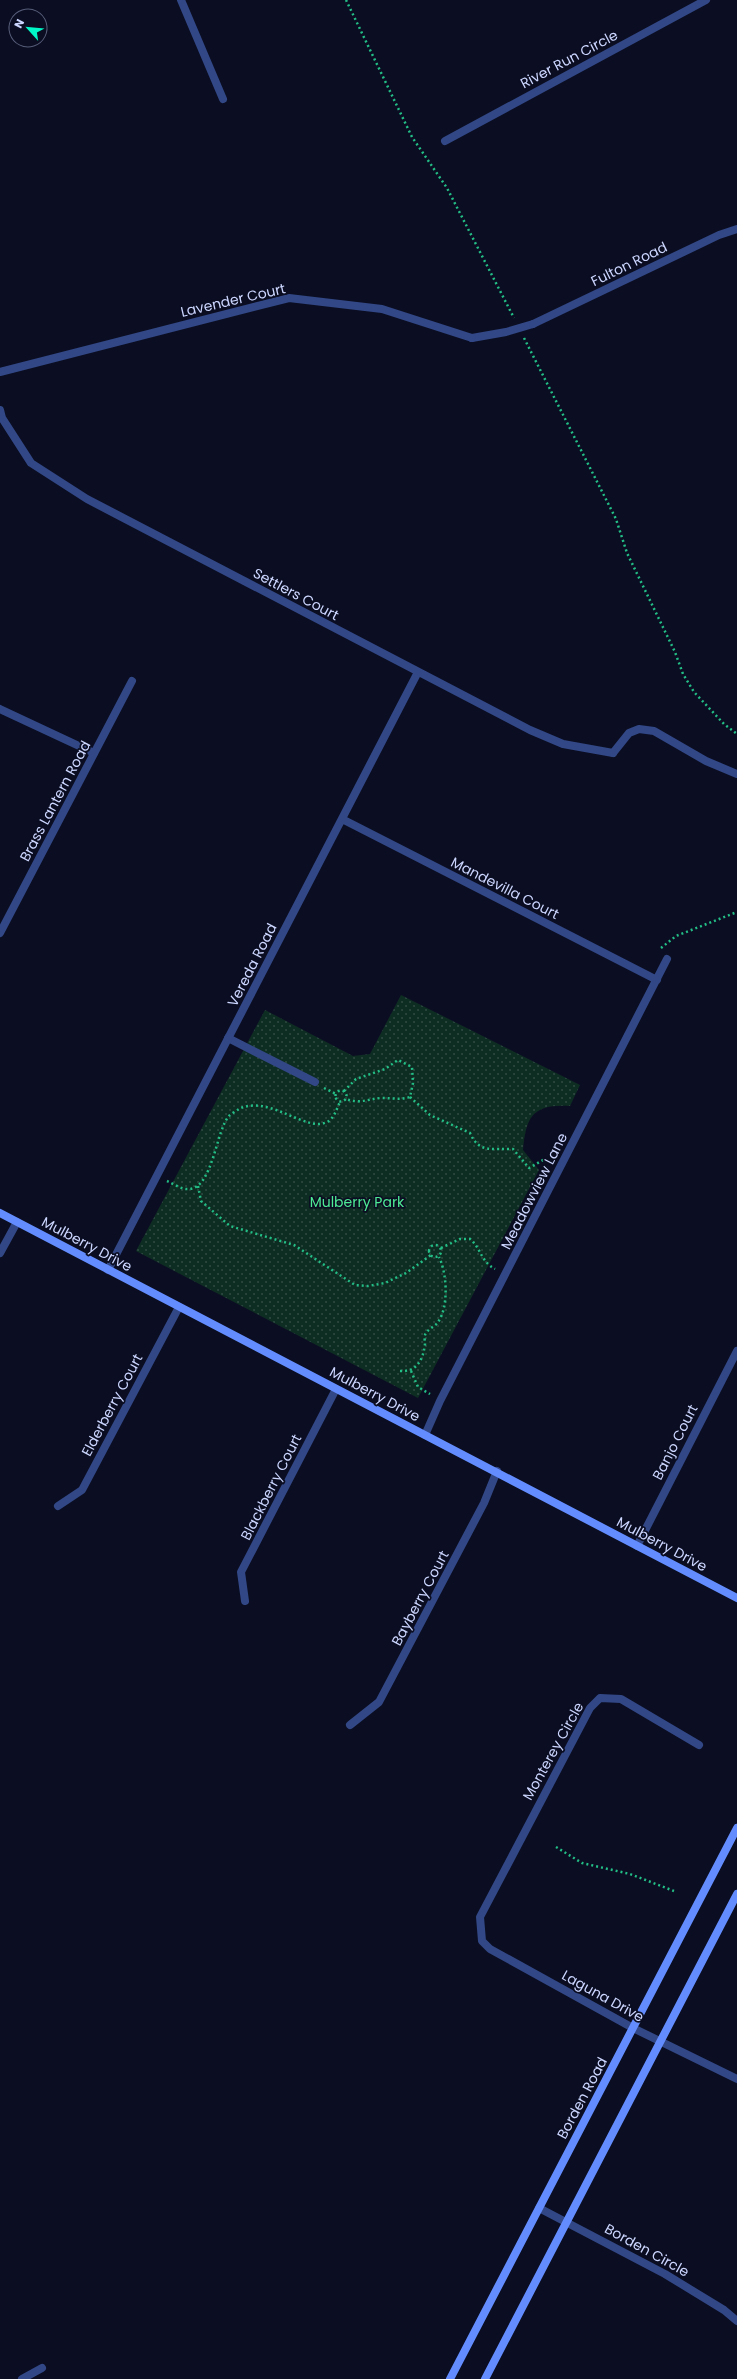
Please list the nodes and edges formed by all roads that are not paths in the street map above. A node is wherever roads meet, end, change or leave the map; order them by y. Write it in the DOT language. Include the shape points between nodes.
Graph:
graph roads {
  1 [pos="181,0"];
  2 [pos="706,0"];
  3 [pos="223,99"];
  4 [pos="444,141"];
  5 [pos="737,229"];
  6 [pos="472,338"];
  7 [pos="0,372"];
  8 [pos="0,410"];
  9 [pos="418,672"];
  10 [pos="132,681"];
  11 [pos="0,709"];
  12 [pos="94,754"];
  13 [pos="737,774"];
  14 [pos="342,819"];
  15 [pos="0,933"];
  16 [pos="667,959"];
  17 [pos="657,980"];
  18 [pos="228,1038"];
  19 [pos="315,1082"];
  20 [pos="0,1213"];
  21 [pos="17,1222"];
  22 [pos="0,1253"];
  23 [pos="108,1270"];
  24 [pos="179,1306"];
  25 [pos="737,1351"];
  26 [pos="336,1389"];
  27 [pos="425,1435"];
  28 [pos="497,1471"];
  29 [pos="58,1506"];
  30 [pos="637,1546"];
  31 [pos="737,1598"];
  32 [pos="245,1601"];
  33 [pos="350,1725"];
  34 [pos="699,1745"];
  35 [pos="737,1828"];
  36 [pos="737,1894"];
  37 [pos="480,1917"];
  38 [pos="633,2028"];
  39 [pos="661,2042"];
  40 [pos="737,2080"];
  41 [pos="539,2208"];
  42 [pos="567,2221"];
  43 [pos="737,2321"];
  44 [pos="42,2368"];
  45 [pos="22,2379"];
  46 [pos="450,2379"];
  47 [pos="485,2379"];
  1 -- 3 [label="street"];
  2 -- 4 [label="street, River Run Circle"];
  5 -- 6 [label="street, Fulton Road" via="719,235 533,324"];
  6 -- 7 [label="street, Lavender Court" via="382,309 289,298"];
  8 -- 9 [label="street, Settlers Court" via="2,418 31,463 87,499"];
  9 -- 13 [label="street, Settlers Court" via="530,730 563,744 613,753 629,734 639,729 654,731 706,761"];
  9 -- 14 [label="street, Vereda Road"];
  10 -- 12 [label="street, Brass Lantern Road"];
  11 -- 12 [label="street"];
  12 -- 15 [label="street, Brass Lantern Road"];
  14 -- 17 [label="street, Mandevilla Court"];
  14 -- 18 [label="street, Vereda Road"];
  16 -- 17 [label="street, Meadowview Lane"];
  17 -- 27 [label="street, Meadowview Lane" via="440,1401"];
  18 -- 19 [label="street"];
  18 -- 23 [label="street, Vereda Road"];
  20 -- 21 [label="main road, Mulberry Drive"];
  21 -- 22 [label="street"];
  21 -- 23 [label="main road, Mulberry Drive"];
  23 -- 24 [label="main road, Mulberry Drive"];
  24 -- 26 [label="main road, Mulberry Drive"];
  24 -- 29 [label="street, Elderberry Court" via="82,1490"];
  25 -- 30 [label="street, Banjo Court"];
  26 -- 27 [label="main road, Mulberry Drive"];
  26 -- 32 [label="street, Blackberry Court" via="241,1572"];
  27 -- 28 [label="main road, Mulberry Drive"];
  28 -- 30 [label="main road, Mulberry Drive"];
  28 -- 33 [label="street, Bayberry Court" via="484,1502 379,1702"];
  30 -- 31 [label="main road, Mulberry Drive"];
  34 -- 37 [label="street, Monterey Circle" via="621,1699 600,1698 590,1708"];
  35 -- 38 [label="main road, Borden Road"];
  36 -- 39 [label="main road"];
  37 -- 38 [label="street, Laguna Drive" via="482,1941 490,1949"];
  38 -- 39 [label="street, Laguna Drive"];
  38 -- 41 [label="main road, Borden Road"];
  39 -- 40 [label="street, Laguna Drive"];
  39 -- 42 [label="main road"];
  41 -- 42 [label="street, Borden Circle"];
  41 -- 46 [label="main road, Borden Road"];
  42 -- 43 [label="street, Borden Circle" via="665,2274 724,2310"];
  42 -- 47 [label="main road"];
  44 -- 45 [label="street"];
}
